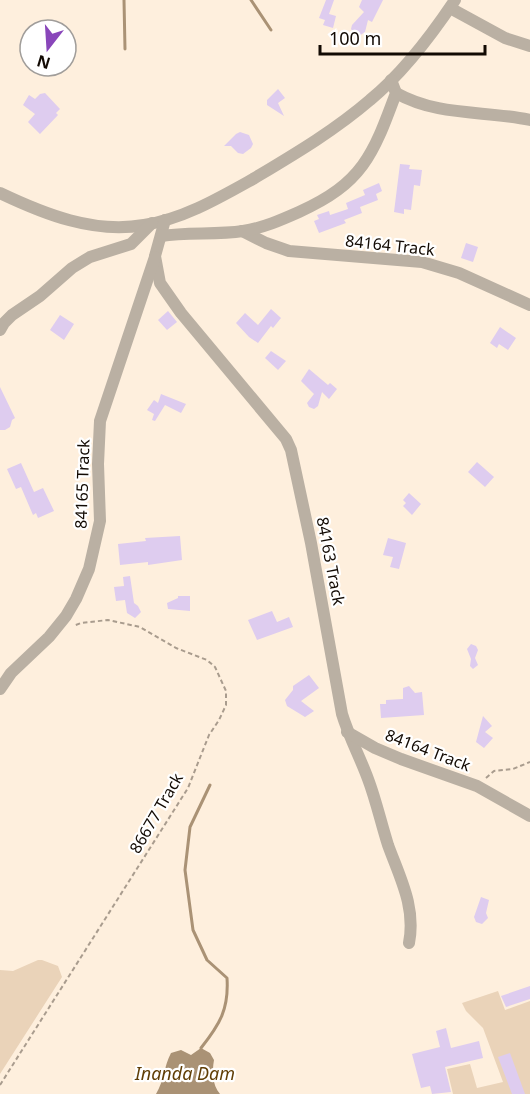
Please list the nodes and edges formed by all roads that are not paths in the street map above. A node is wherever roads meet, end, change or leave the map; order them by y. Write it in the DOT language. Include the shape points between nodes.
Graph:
graph roads {
  1 [pos="453,4"];
  2 [pos="530,46"];
  3 [pos="391,81"];
  4 [pos="396,93"];
  5 [pos="530,120"];
  6 [pos="0,193"];
  7 [pos="165,220"];
  8 [pos="152,223"];
  9 [pos="242,231"];
  10 [pos="161,236"];
  11 [pos="155,256"];
  12 [pos="530,305"];
  13 [pos="0,330"];
  14 [pos="0,689"];
  15 [pos="347,732"];
  16 [pos="530,816"];
  17 [pos="409,943"];
  1 -- 2 [label="street" via="505,38"];
  1 -- 3 [label="street"];
  3 -- 4 [label="street"];
  3 -- 7 [label="street" via="330,131 283,161 223,196"];
  4 -- 5 [label="street" via="443,110"];
  4 -- 9 [label="street" via="367,161 342,189 272,224"];
  6 -- 8 [label="street" via="75,223 115,227"];
  7 -- 8 [label="street"];
  7 -- 10 [label="street, 84163 Track"];
  8 -- 13 [label="street" via="131,244 90,257 72,268 12,315"];
  9 -- 10 [label="street"];
  9 -- 12 [label="street, 84164 Track" via="288,250 442,267"];
  10 -- 11 [label="street, 84163 Track"];
  11 -- 14 [label="street, 84165 Track" via="100,421 100,521 89,569 66,616"];
  11 -- 15 [label="street, 84163 Track" via="167,296 286,439 291,450"];
  15 -- 16 [label="street, 84164 Track" via="401,759 477,786"];
  15 -- 17 [label="street, 84163 Track" via="368,779 409,901"];
}
